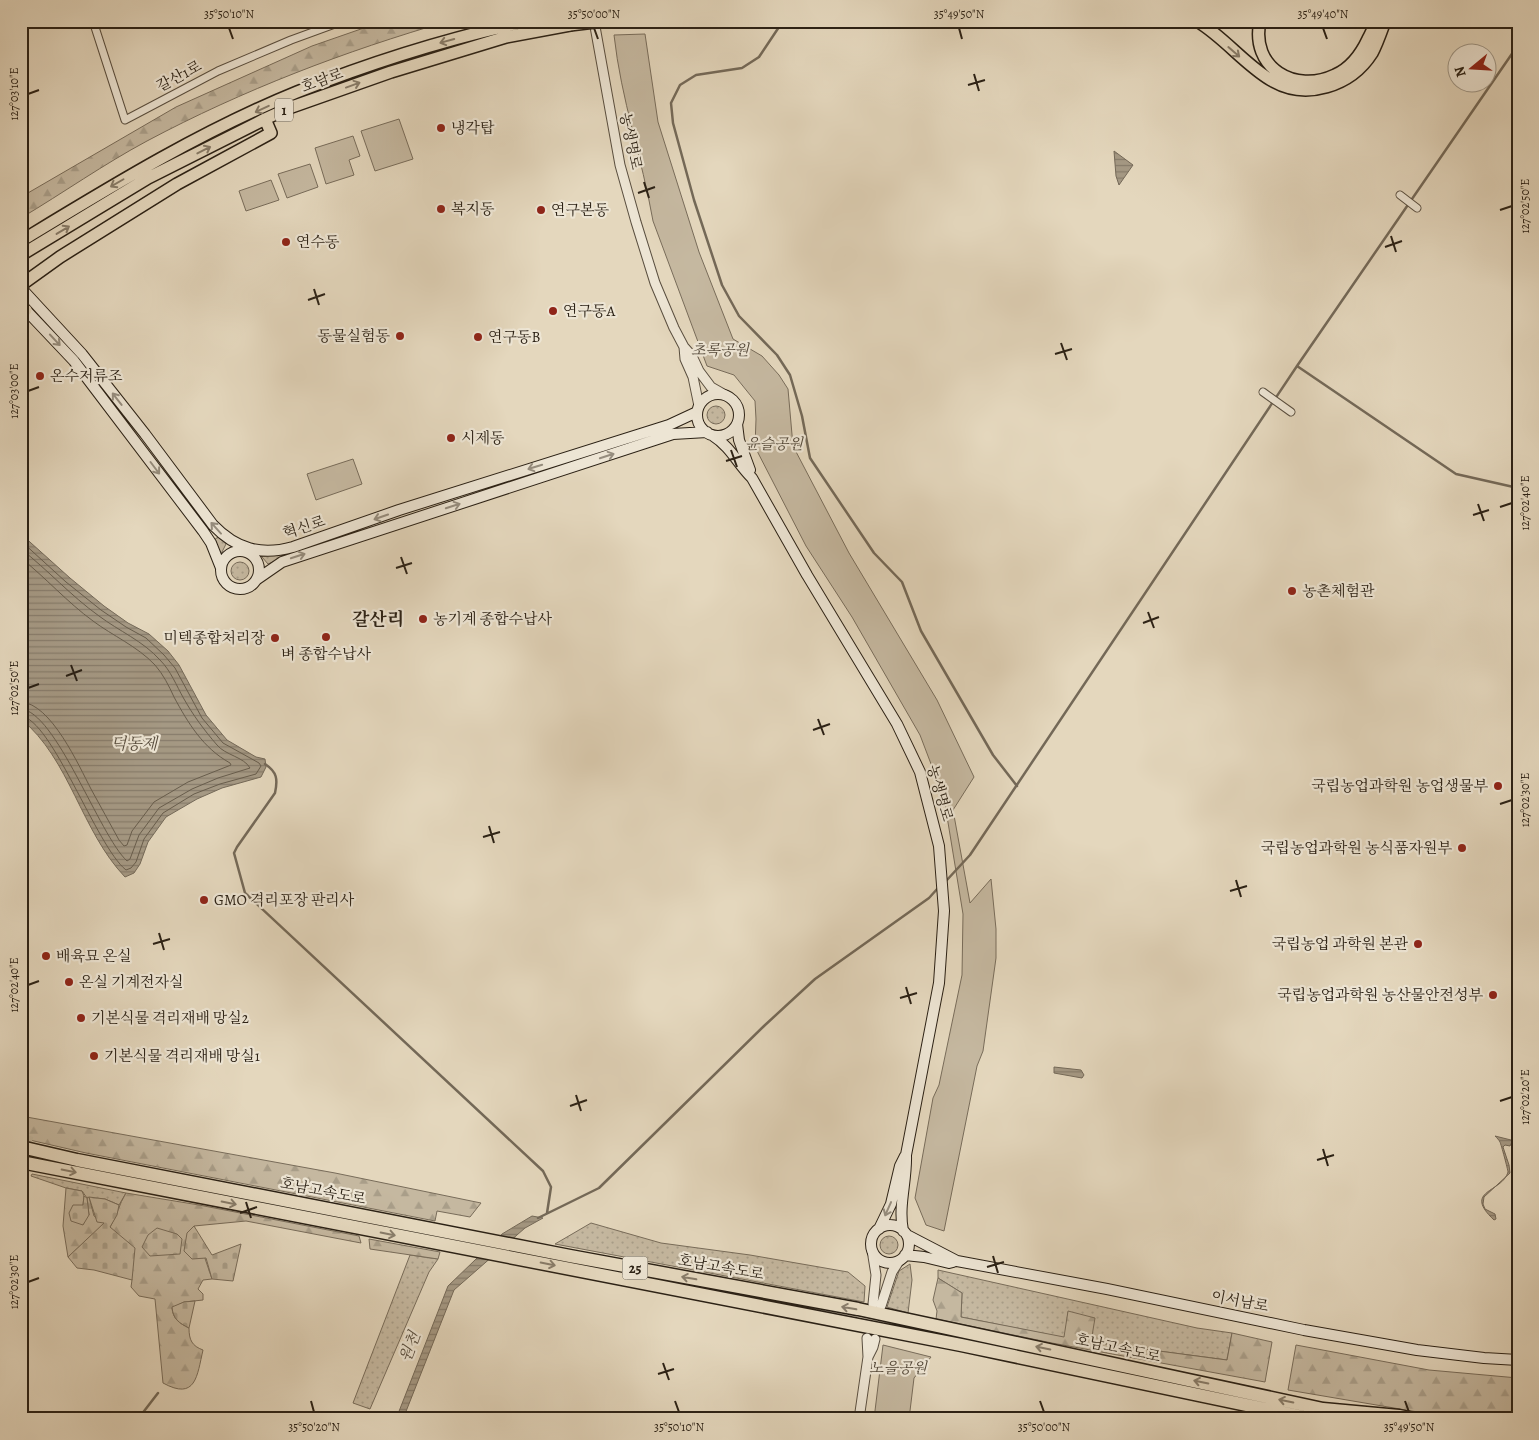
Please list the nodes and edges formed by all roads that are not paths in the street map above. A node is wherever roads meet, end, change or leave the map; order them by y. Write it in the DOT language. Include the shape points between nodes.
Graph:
graph roads {
  1 [pos="93,21"];
  2 [pos="342,21"];
  3 [pos="528,21"];
  4 [pos="594,21"];
  5 [pos="603,21"];
  6 [pos="1196,21"];
  7 [pos="1260,21"];
  8 [pos="1376,21"];
  9 [pos="1385,21"];
  10 [pos="265,119"];
  11 [pos="1400,195"];
  12 [pos="1417,208"];
  13 [pos="21,241"];
  14 [pos="21,255"];
  15 [pos="21,287"];
  16 [pos="23,310"];
  17 [pos="684,347"];
  18 [pos="1263,392"];
  19 [pos="725,395"];
  20 [pos="698,409"];
  21 [pos="1291,412"];
  22 [pos="737,424"];
  23 [pos="709,434"];
  24 [pos="752,478"];
  25 [pos="244,549"];
  26 [pos="221,568"];
  27 [pos="256,580"];
  28 [pos="21,1147"];
  29 [pos="906,1155"];
  30 [pos="21,1162"];
  31 [pos="879,1229"];
  32 [pos="905,1233"];
  33 [pos="872,1250"];
  34 [pos="902,1258"];
  35 [pos="957,1262"];
  36 [pos="871,1338"];
  37 [pos="1518,1360"];
  38 [pos="859,1419"];
  39 [pos="1313,1419"];
  40 [pos="1414,1419"];
  1 -- 2 [label="street, 갈산1로" via="125,120 218,71"];
  3 -- 13 [label="highway, 호남로 / 1, one-way" via="405,52 296,92 215,130"];
  4 -- 17 [label="street, 농생명로" via="613,130 636,222 655,283"];
  10 -- 5 [label="highway, 호남로 / 1, one-way, bridge" via="408,67 506,37"];
  6 -- 9 [label="highway, one-way" via="1273,81 1307,90 1340,82 1364,64"];
  7 -- 8 [label="highway" via="1257,34 1261,54 1270,67 1284,76 1303,81 1337,75 1352,64 1363,50"];
  14 -- 10 [label="highway, 호남로 / 1, one-way" via="148,178"];
  10 -- 15 [label="highway" via="271,133 177,184 60,258"];
  11 -- 12 [label="street"];
  25 -- 15 [label="main road, one-way" via="213,525 82,354"];
  16 -- 26 [label="main road, 혁신로, one-way" via="74,361 203,531"];
  17 -- 19 [label="street, 농생명로" via="711,387"];
  17 -- 20 [label="street, 농생명로"];
  18 -- 21 [label="street"];
  19 -- 20 [label="main road" via="712,395"];
  19 -- 22 [label="main road, 농생명로" via="736,403"];
  20 -- 23 [label="main road, 농생명로" via="699,424"];
  20 -- 25 [label="main road, 혁신로, one-way" via="669,425 408,507 293,547 279,551"];
  22 -- 23 [label="main road" via="727,434"];
  22 -- 24 [label="main road, 농생명로" via="738,440"];
  23 -- 24 [label="main road, 농생명로" via="724,443"];
  27 -- 23 [label="main road, 혁신로, one-way" via="282,562 673,434"];
  24 -- 29 [label="main road, 농생명로" via="898,724 920,772 939,846 944,911 939,983"];
  25 -- 26 [label="main road" via="227,555"];
  25 -- 27 [label="main road" via="259,566"];
  26 -- 27 [label="main road, 혁신로" via="225,582 236,589 248,588"];
  40 -- 28 [label="highway, 호남고속도로 / 25, one-way" via="1323,1409 868,1311 570,1256"];
  29 -- 31 [label="main road, 농생명로, one-way" via="900,1166 891,1204"];
  29 -- 32 [label="main road, 농생명로" via="900,1208"];
  30 -- 39 [label="highway, 호남고속도로 / 25, one-way" via="970,1347"];
  31 -- 32 [label="main road" via="894,1226"];
  31 -- 33 [label="main road, 농생명로" via="873,1237"];
  32 -- 34 [label="main road, 농생명로" via="909,1245"];
  32 -- 35 [label="main road, 이서남로"];
  33 -- 34 [label="main road" via="880,1260 892,1263"];
  33 -- 34 [label="street" via="877,1305"];
  34 -- 35 [label="main road, 이서남로" via="924,1257"];
  35 -- 37 [label="main road, 이서남로" via="1407,1348"];
  36 -- 38 [label="street" via="874,1347 868,1357"];
}
